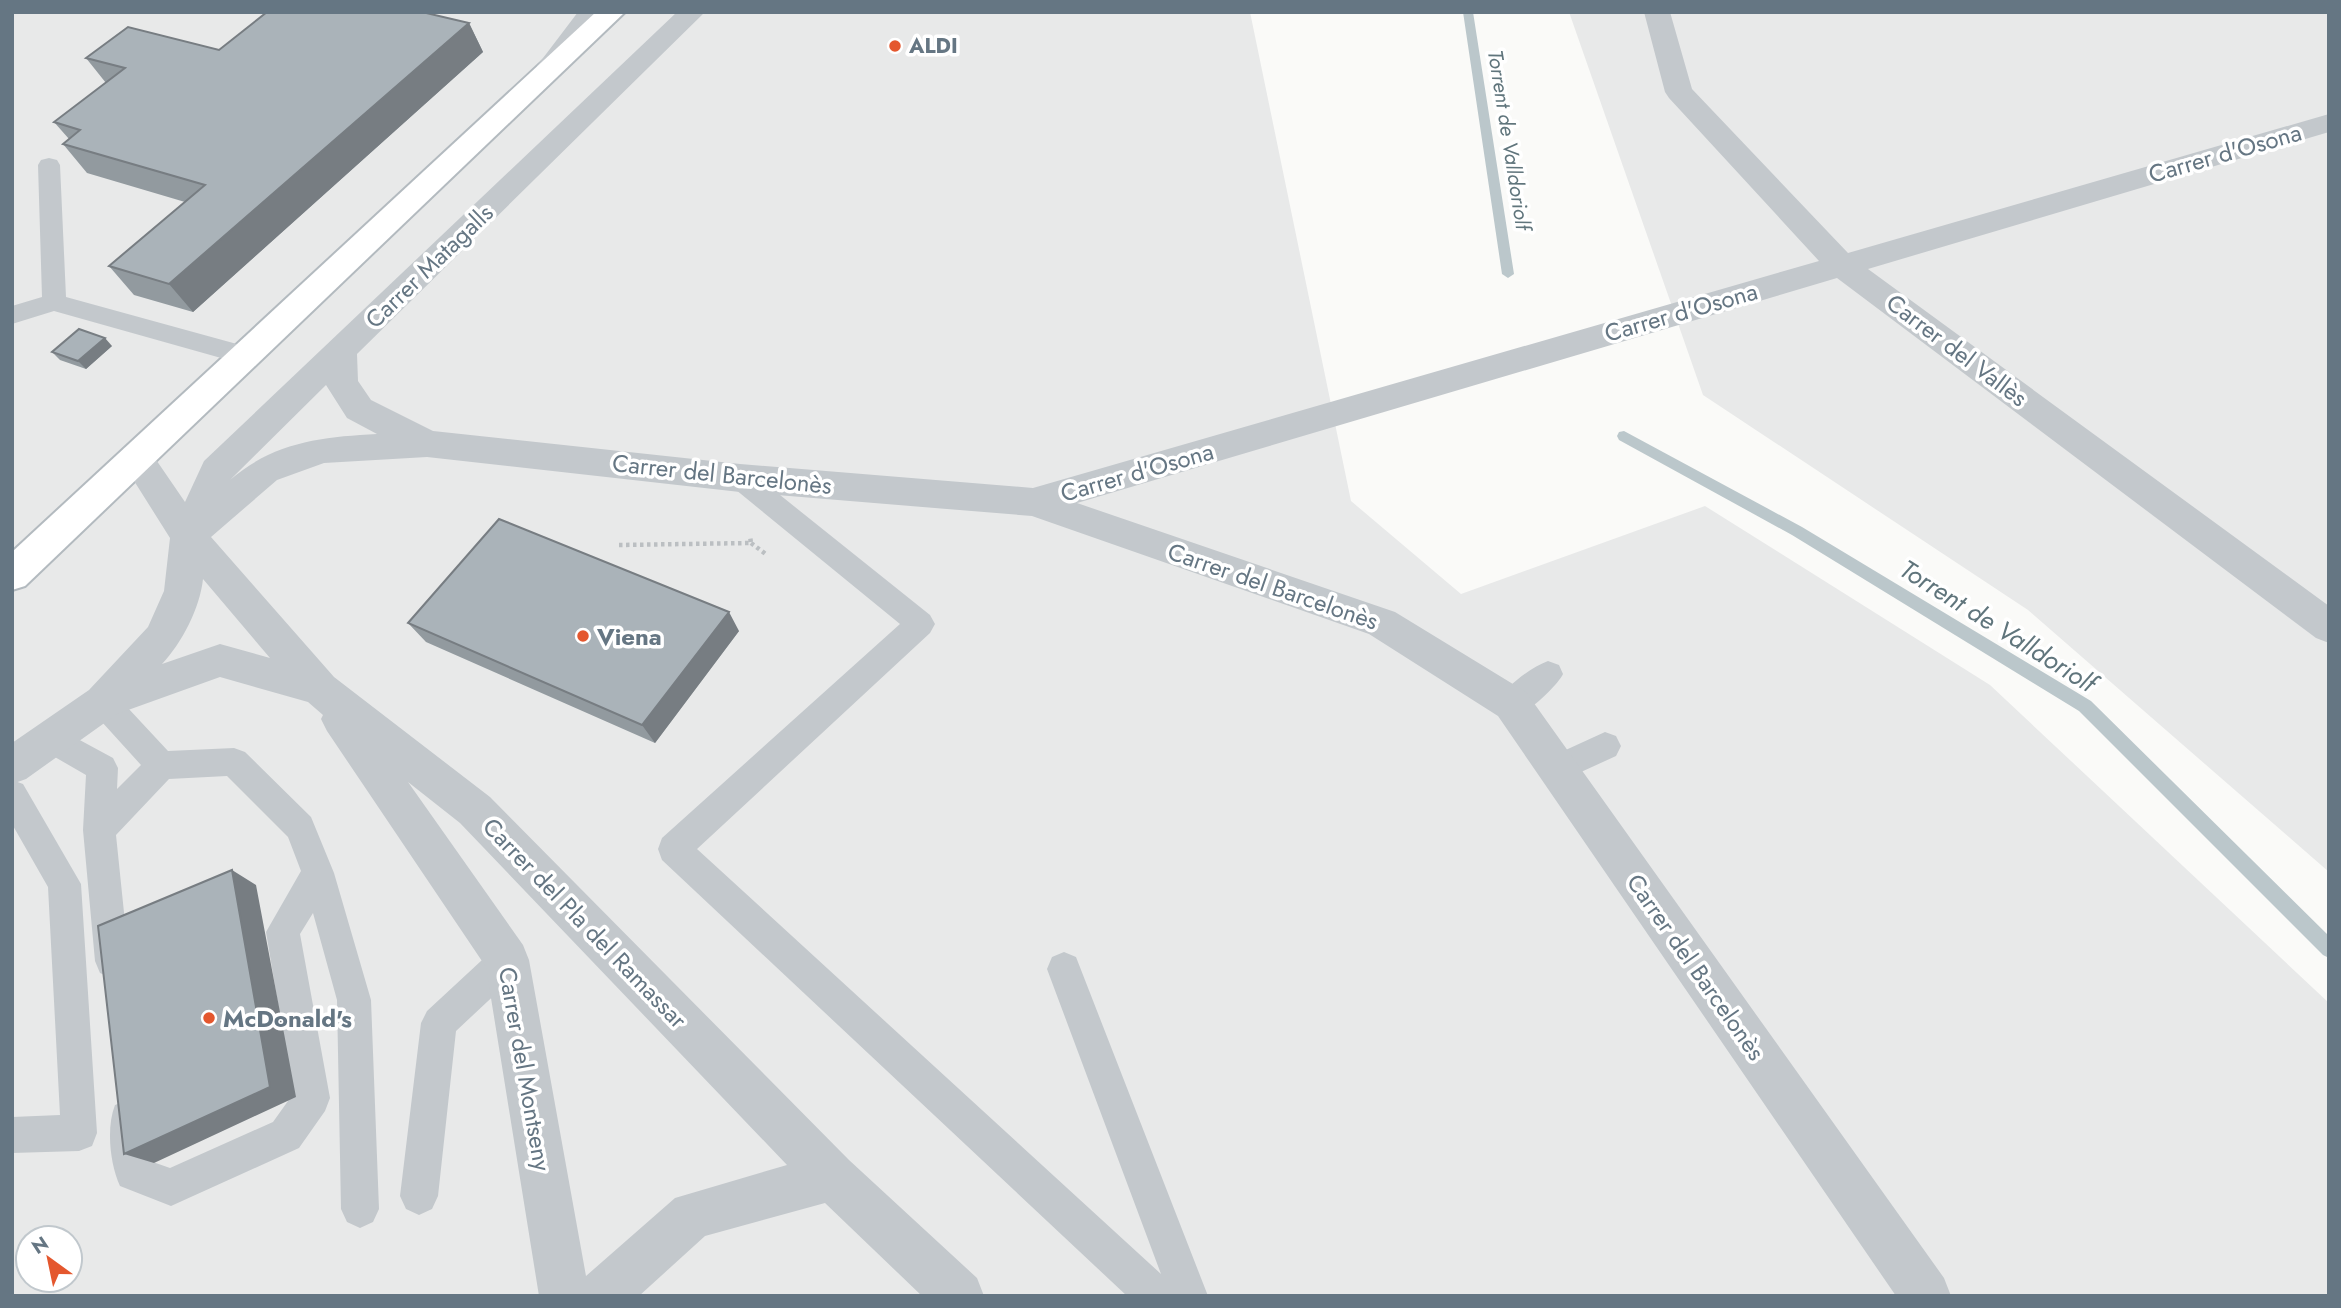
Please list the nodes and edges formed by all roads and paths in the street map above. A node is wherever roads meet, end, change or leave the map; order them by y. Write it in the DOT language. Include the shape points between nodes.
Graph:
graph roads {
  1 [pos="592,12"];
  2 [pos="612,12"];
  3 [pos="692,12"];
  4 [pos="1657,12"];
  5 [pos="542,79"];
  6 [pos="2329,123"];
  7 [pos="48,165"];
  8 [pos="1841,265"];
  9 [pos="54,302"];
  10 [pos="12,315"];
  11 [pos="341,351"];
  12 [pos="246,356"];
  13 [pos="427,444"];
  14 [pos="136,457"];
  15 [pos="740,478"];
  16 [pos="1033,502"];
  17 [pos="188,536"];
  18 [pos="619,545"];
  19 [pos="12,575"];
  20 [pos="2329,627"];
  21 [pos="1548,674"];
  22 [pos="320,688"];
  23 [pos="103,702"];
  24 [pos="1512,704"];
  25 [pos="52,739"];
  26 [pos="1605,746"];
  27 [pos="161,765"];
  28 [pos="12,766"];
  29 [pos="1557,769"];
  30 [pos="12,793"];
  31 [pos="99,830"];
  32 [pos="318,873"];
  33 [pos="507,960"];
  34 [pos="1064,969"];
  35 [pos="116,995"];
  36 [pos="125,1091"];
  37 [pos="12,1135"];
  38 [pos="832,1177"];
  39 [pos="419,1196"];
  40 [pos="360,1209"];
  41 [pos="564,1296"];
  42 [pos="601,1296"];
  43 [pos="959,1296"];
  44 [pos="1156,1296"];
  45 [pos="1189,1296"];
  46 [pos="1926,1296"];
  1 -- 5 [label="street"];
  2 -- 5 [label="street"];
  3 -- 11 [label="street, Carrer Matagalls"];
  4 -- 8 [label="street, Carrer del Vallès" via="1679,92"];
  5 -- 12 [label="street"];
  6 -- 8 [label="street, Carrer d'Osona"];
  7 -- 9 [label="lane"];
  8 -- 16 [label="street, Carrer d'Osona"];
  8 -- 20 [label="street, Carrer del Vallès"];
  9 -- 10 [label="lane"];
  9 -- 12 [label="lane"];
  11 -- 13 [label="street, Carrer del Barcelonès" via="341,383 359,409"];
  11 -- 17 [label="street, Carrer Matagalls" via="216,471"];
  12 -- 14 [label="street"];
  13 -- 15 [label="street, Carrer del Barcelonès"];
  13 -- 17 [label="street, Carrer del Barcelonès" via="323,450 265,470"];
  14 -- 17 [label="street"];
  14 -- 19 [label="street"];
  15 -- 16 [label="street, Carrer del Barcelonès"];
  15 -- 18 [label="path" via="751,543"];
  15 -- 44 [label="lane" via="920,624 674,849"];
  16 -- 24 [label="street, Carrer del Barcelonès" via="1382,622"];
  17 -- 22 [label="street, Carrer del Pla del Ramassar"];
  17 -- 23 [label="street, Carrer Matagalls" via="183,591 162,638"];
  21 -- 24 [label="lane"];
  22 -- 23 [label="street, Carrer del Pla del Ramassar" via="220,660"];
  22 -- 33 [label="street, Carrer del Montseny"];
  22 -- 38 [label="street, Carrer del Pla del Ramassar" via="475,810"];
  23 -- 25 [label="street, Carrer Matagalls"];
  23 -- 27 [label="lane"];
  24 -- 29 [label="street, Carrer del Barcelonès"];
  25 -- 28 [label="street, Carrer Matagalls"];
  25 -- 31 [label="lane" via="102,768"];
  26 -- 29 [label="lane"];
  27 -- 31 [label="lane"];
  27 -- 32 [label="lane" via="234,762 300,828"];
  29 -- 46 [label="street, Carrer del Barcelonès"];
  30 -- 37 [label="lane" via="64,884 79,1133"];
  31 -- 35 [label="lane"];
  32 -- 36 [label="lane" via="283,932 312,1098 286,1135 171,1187 133,1173"];
  32 -- 40 [label="lane" via="354,1000"];
  33 -- 39 [label="lane" via="439,1023"];
  33 -- 41 [label="street, Carrer del Montseny"];
  34 -- 45 [label="lane"];
  38 -- 42 [label="street" via="692,1215"];
  38 -- 43 [label="street, Carrer del Pla del Ramassar"];
}
